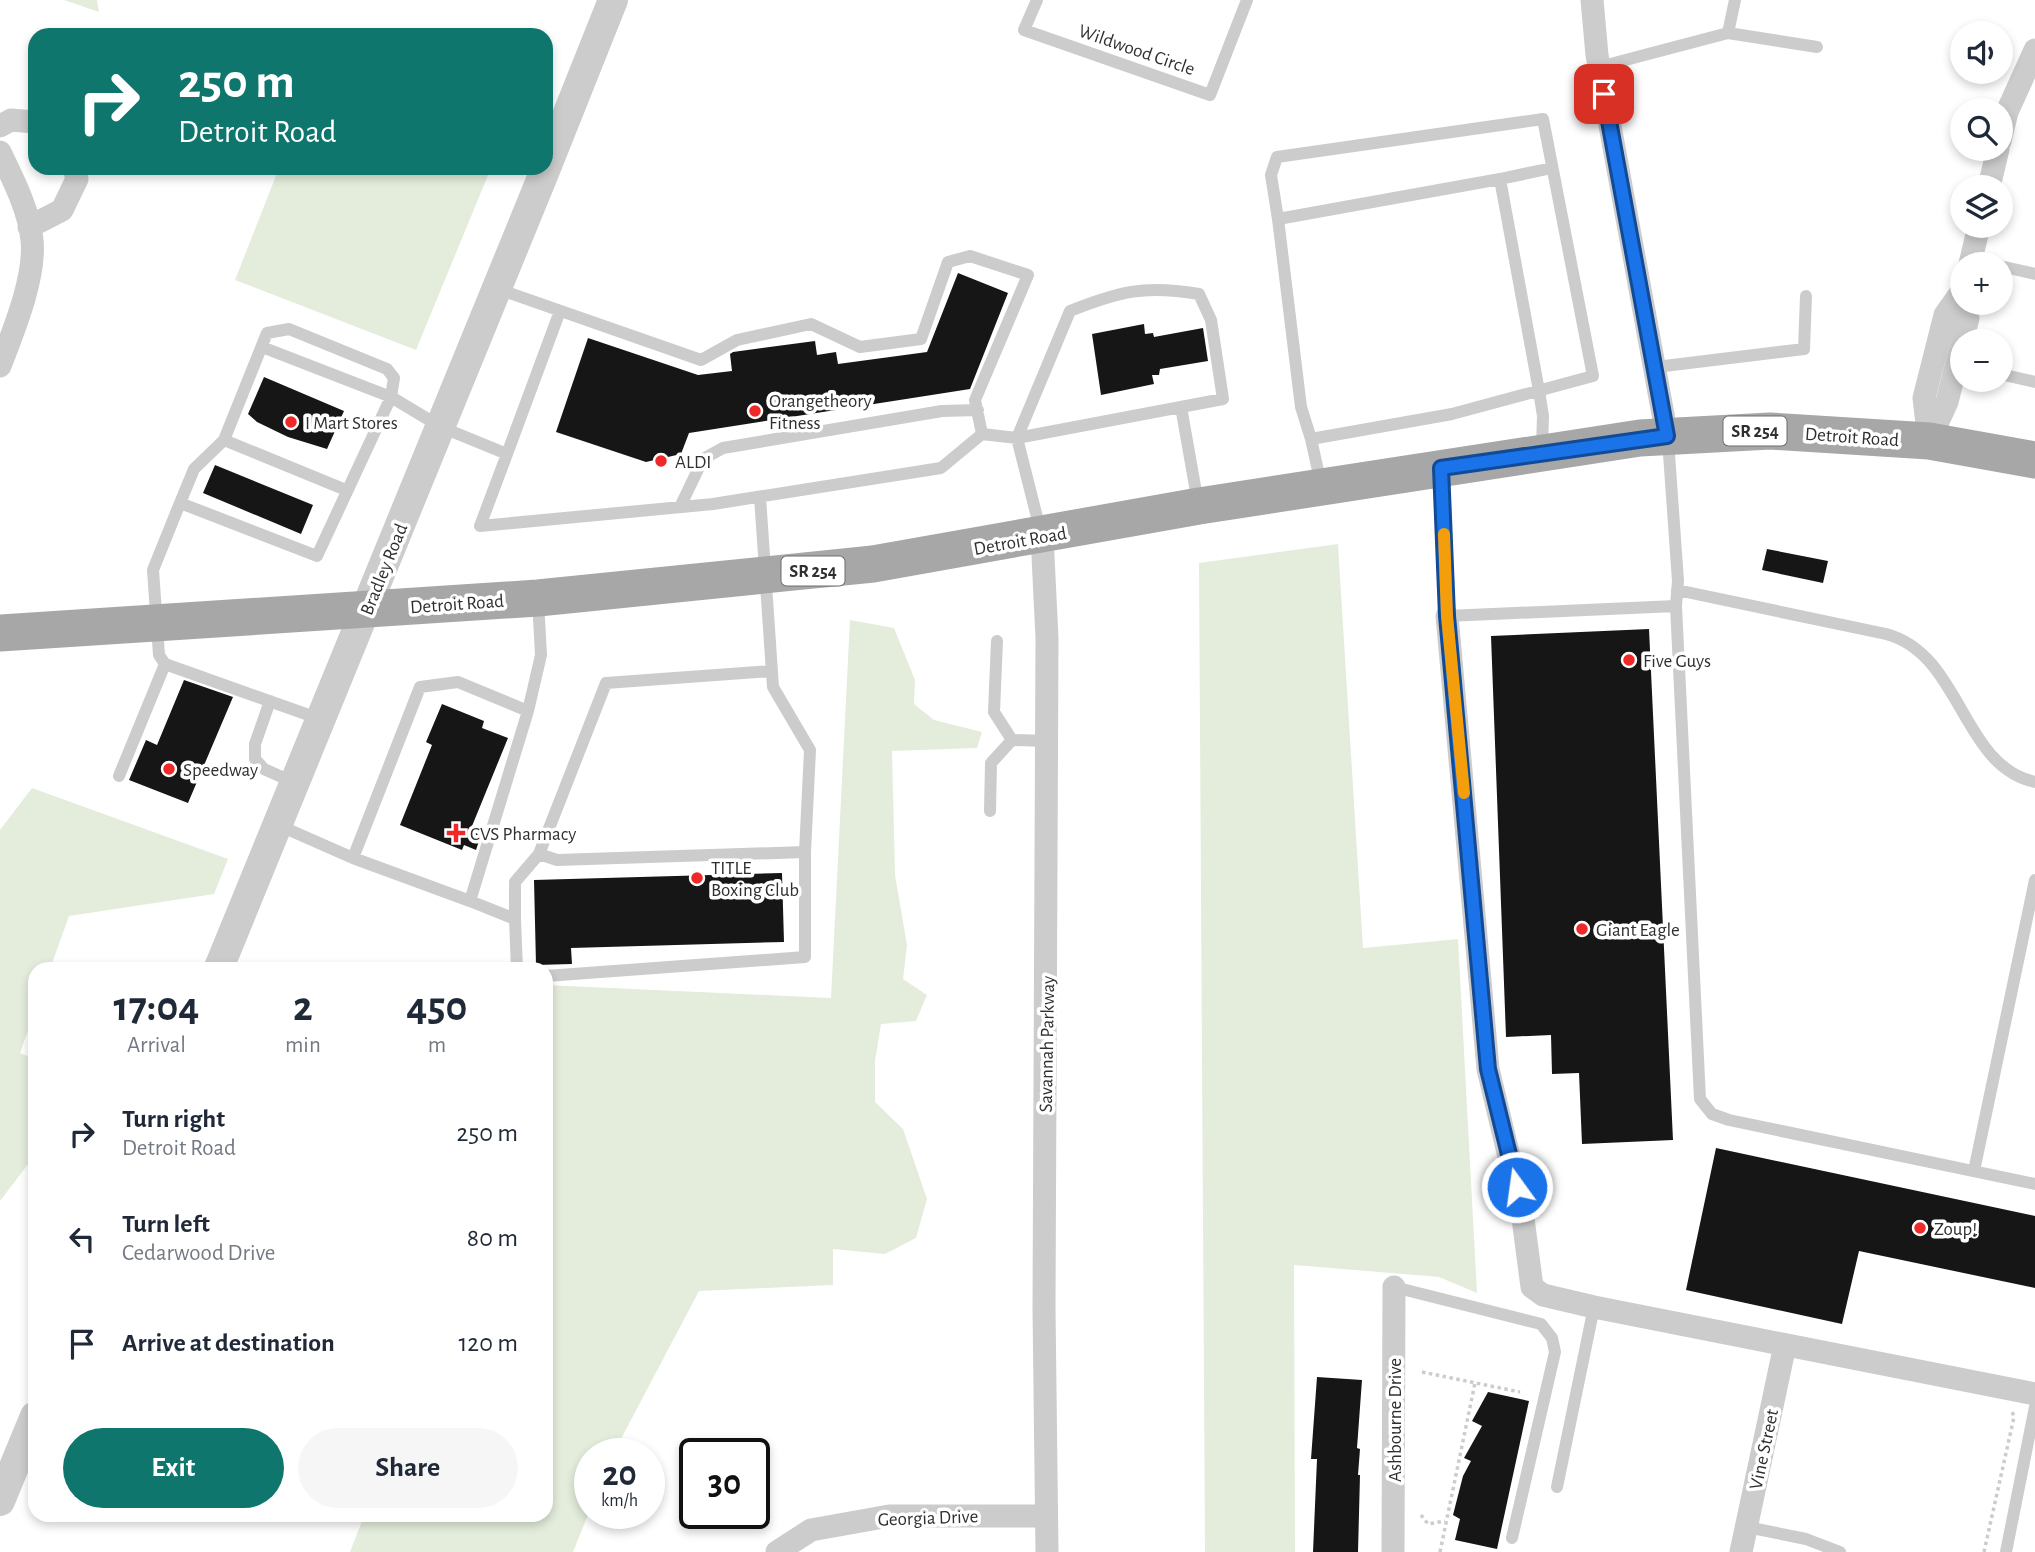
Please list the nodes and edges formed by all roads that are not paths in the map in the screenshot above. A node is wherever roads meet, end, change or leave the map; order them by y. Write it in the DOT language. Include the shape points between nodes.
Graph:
graph roads {
  1 [pos="613,0"];
  2 [pos="1037,0"];
  3 [pos="1247,0"];
  4 [pos="1592,0"];
  5 [pos="1735,0"];
  6 [pos="1728,33"];
  7 [pos="1817,47"];
  8 [pos="2035,50"];
  9 [pos="1599,67"];
  10 [pos="2013,99"];
  11 [pos="28,121"];
  12 [pos="0,126"];
  13 [pos="553,150"];
  14 [pos="0,152"];
  15 [pos="1552,168"];
  16 [pos="76,175"];
  17 [pos="543,175"];
  18 [pos="1500,179"];
  19 [pos="1278,219"];
  20 [pos="29,228"];
  21 [pos="2013,269"];
  22 [pos="2035,274"];
  23 [pos="498,289"];
  24 [pos="1807,296"];
  25 [pos="1950,310"];
  26 [pos="560,311"];
  27 [pos="1950,334"];
  28 [pos="262,347"];
  29 [pos="1950,361"];
  30 [pos="0,366"];
  31 [pos="1656,367"];
  32 [pos="2013,376"];
  33 [pos="2035,382"];
  34 [pos="1539,391"];
  35 [pos="391,397"];
  36 [pos="1181,407"];
  37 [pos="978,410"];
  38 [pos="441,427"];
  39 [pos="982,434"];
  40 [pos="1667,436"];
  41 [pos="1017,438"];
  42 [pos="1311,439"];
  43 [pos="224,440"];
  44 [pos="1929,440"];
  45 [pos="1542,452"];
  46 [pos="507,454"];
  47 [pos="2035,460"];
  48 [pos="1441,468"];
  49 [pos="1322,488"];
  50 [pos="346,491"];
  51 [pos="760,497"];
  52 [pos="180,503"];
  53 [pos="1199,506"];
  54 [pos="680,507"];
  55 [pos="1042,536"];
  56 [pos="767,576"];
  57 [pos="1677,590"];
  58 [pos="538,598"];
  59 [pos="1676,606"];
  60 [pos="367,609"];
  61 [pos="1447,616"];
  62 [pos="156,623"];
  63 [pos="0,633"];
  64 [pos="997,641"];
  65 [pos="165,664"];
  66 [pos="771,671"];
  67 [pos="270,701"];
  68 [pos="528,711"];
  69 [pos="321,719"];
  70 [pos="1012,740"];
  71 [pos="1047,741"];
  72 [pos="119,776"];
  73 [pos="295,782"];
  74 [pos="2035,782"];
  75 [pos="990,811"];
  76 [pos="277,825"];
  77 [pos="805,852"];
  78 [pos="539,854"];
  79 [pos="353,858"];
  80 [pos="2035,880"];
  81 [pos="470,901"];
  82 [pos="515,919"];
  83 [pos="221,962"];
  84 [pos="517,962"];
  85 [pos="553,975"];
  86 [pos="1974,1171"];
  87 [pos="2035,1184"];
  88 [pos="1394,1287"];
  89 [pos="1594,1307"];
  90 [pos="1785,1345"];
  91 [pos="2035,1394"];
  92 [pos="2035,1407"];
  93 [pos="28,1433"];
  94 [pos="1557,1487"];
  95 [pos="0,1501"];
  96 [pos="1045,1516"];
  97 [pos="1747,1527"];
  98 [pos="1512,1538"];
  99 [pos="777,1552"];
  100 [pos="1047,1552"];
  101 [pos="1393,1552"];
  102 [pos="1741,1552"];
  103 [pos="1840,1552"];
  104 [pos="2006,1552"];
  1 -- 13 [label="street, Bradley Road"];
  2 -- 3 [label="lane, Wildwood Circle" via="1024,30 1210,95"];
  4 -- 9 [label="street"];
  5 -- 6 [label="lane"];
  6 -- 7 [label="lane"];
  6 -- 9 [label="lane"];
  8 -- 10 [label="street"];
  9 -- 31 [label="street"];
  11 -- 12 [label="street" via="11,120"];
  14 -- 20 [label="street"];
  15 -- 18 [label="lane"];
  15 -- 19 [label="lane" via="1543,119 1277,157 1271,176"];
  15 -- 34 [label="lane" via="1593,376"];
  16 -- 20 [label="street" via="61,210"];
  17 -- 23 [label="street, Bradley Road"];
  18 -- 19 [label="lane"];
  18 -- 34 [label="lane"];
  19 -- 42 [label="lane" via="1301,407"];
  20 -- 30 [label="street" via="33,240 24,304"];
  21 -- 22 [label="lane"];
  23 -- 26 [label="lane"];
  23 -- 38 [label="street, Bradley Road"];
  24 -- 31 [label="lane" via="1804,349"];
  25 -- 27 [label="street" via="1945,315"];
  26 -- 37 [label="lane" via="701,360 737,340 810,324 860,346 921,339 948,262 970,256 1028,275 975,400"];
  26 -- 46 [label="lane"];
  28 -- 35 [label="lane"];
  28 -- 35 [label="lane" via="267,333 289,329 387,369 394,378"];
  28 -- 43 [label="lane"];
  29 -- 44 [label="street" via="1924,398"];
  31 -- 40 [label="street"];
  32 -- 33 [label="lane"];
  34 -- 42 [label="lane" via="1452,414"];
  34 -- 45 [label="lane"];
  35 -- 38 [label="lane"];
  35 -- 50 [label="lane"];
  36 -- 41 [label="lane"];
  36 -- 41 [label="lane" via="1223,399 1211,320 1199,294 1167,289 1117,293 1070,311"];
  36 -- 53 [label="lane"];
  37 -- 39 [label="lane"];
  37 -- 54 [label="lane" via="942,411 723,448 703,459"];
  38 -- 46 [label="lane"];
  38 -- 60 [label="street, Bradley Road"];
  39 -- 41 [label="lane"];
  39 -- 51 [label="lane" via="941,468"];
  40 -- 44 [label="main road, Detroit Road / SR 254" via="1770,431"];
  40 -- 45 [label="main road, Detroit Road / SR 254"];
  40 -- 57 [label="lane"];
  41 -- 55 [label="lane"];
  42 -- 49 [label="lane"];
  43 -- 50 [label="lane"];
  43 -- 52 [label="lane" via="194,469"];
  44 -- 47 [label="main road, Detroit Road / SR 254"];
  45 -- 48 [label="main road, Detroit Road / SR 254"];
  46 -- 54 [label="lane" via="480,526"];
  48 -- 49 [label="main road, Detroit Road / SR 254"];
  48 -- 61 [label="lane"];
  49 -- 53 [label="main road, Detroit Road / SR 254"];
  50 -- 52 [label="lane" via="317,556"];
  51 -- 54 [label="lane"];
  51 -- 56 [label="lane"];
  52 -- 62 [label="lane" via="153,570"];
  53 -- 55 [label="main road, Detroit Road / SR 254"];
  55 -- 56 [label="main road, Detroit Road / SR 254"];
  55 -- 71 [label="street, Savannah Parkway"];
  56 -- 58 [label="main road, Detroit Road / SR 254"];
  56 -- 66 [label="lane"];
  57 -- 59 [label="lane"];
  57 -- 74 [label="lane" via="1886,634 1909,643 1934,666 1995,760 2012,774"];
  58 -- 60 [label="main road, Detroit Road / SR 254"];
  58 -- 68 [label="lane" via="541,655"];
  59 -- 61 [label="lane"];
  59 -- 86 [label="lane" via="1696,1061 1702,1103 1712,1114 1729,1120"];
  60 -- 62 [label="main road, Detroit Road / SR 254"];
  60 -- 69 [label="street, Bradley Road"];
  61 -- 89 [label="street" via="1488,1069 1522,1211 1530,1283 1543,1295"];
  62 -- 63 [label="main road, Detroit Road / SR 254"];
  62 -- 65 [label="lane" via="159,655"];
  64 -- 70 [label="lane" via="994,712"];
  65 -- 67 [label="lane"];
  65 -- 72 [label="lane"];
  66 -- 77 [label="lane" via="773,687 810,750"];
  66 -- 78 [label="lane" via="606,683"];
  67 -- 69 [label="lane"];
  67 -- 73 [label="lane" via="255,744 255,759 264,769"];
  68 -- 79 [label="lane" via="458,682 421,687"];
  68 -- 81 [label="lane"];
  69 -- 73 [label="street, Bradley Road"];
  70 -- 71 [label="lane"];
  70 -- 75 [label="lane" via="991,763"];
  71 -- 96 [label="street, Savannah Parkway"];
  73 -- 76 [label="street, Bradley Road"];
  76 -- 79 [label="lane"];
  76 -- 83 [label="street, Bradley Road"];
  77 -- 78 [label="lane" via="557,860"];
  77 -- 85 [label="lane" via="805,957"];
  78 -- 82 [label="lane" via="515,882"];
  79 -- 81 [label="lane"];
  80 -- 86 [label="lane"];
  81 -- 82 [label="lane"];
  82 -- 84 [label="lane"];
  86 -- 87 [label="lane"];
  88 -- 98 [label="lane" via="1541,1324 1552,1338 1555,1352"];
  88 -- 101 [label="street, Ashbourne Drive"];
  89 -- 90 [label="street"];
  89 -- 94 [label="lane"];
  90 -- 91 [label="street"];
  90 -- 97 [label="street, Vine Street"];
  92 -- 104 [label="lane"];
  93 -- 95 [label="street"];
  96 -- 99 [label="street, Georgia Drive" via="889,1516 811,1530"];
  96 -- 100 [label="street, Savannah Parkway"];
  97 -- 102 [label="street, Vine Street"];
  97 -- 103 [label="lane" via="1806,1539"];
}
